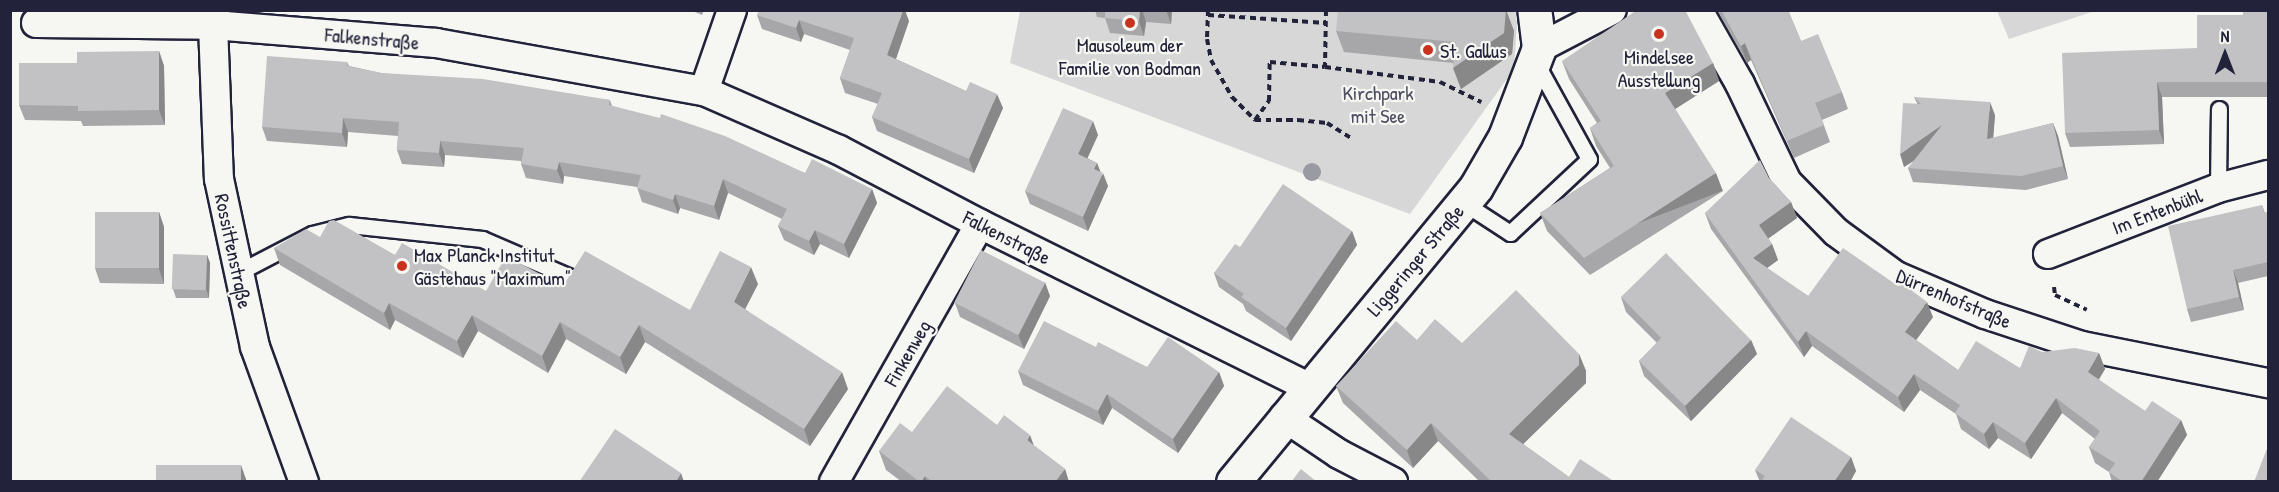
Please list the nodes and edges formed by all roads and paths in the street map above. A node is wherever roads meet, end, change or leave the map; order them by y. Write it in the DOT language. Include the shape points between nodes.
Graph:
graph roads {
  1 [pos="732,10"];
  2 [pos="1326,10"];
  3 [pos="1534,10"];
  4 [pos="1612,10"];
  5 [pos="1698,10"];
  6 [pos="1208,13"];
  7 [pos="214,18"];
  8 [pos="36,23"];
  9 [pos="1326,23"];
  10 [pos="1537,54"];
  11 [pos="1324,67"];
  12 [pos="704,91"];
  13 [pos="1471,96"];
  14 [pos="2219,109"];
  15 [pos="1255,120"];
  16 [pos="1352,138"];
  17 [pos="2268,175"];
  18 [pos="2218,188"];
  19 [pos="1464,202"];
  20 [pos="980,224"];
  21 [pos="2048,254"];
  22 [pos="239,272"];
  23 [pos="575,279"];
  24 [pos="2082,346"];
  25 [pos="2268,383"];
  26 [pos="1308,387"];
  27 [pos="1284,417"];
  28 [pos="304,482"];
  29 [pos="834,482"];
  30 [pos="1233,482"];
  31 [pos="1393,482"];
  1 -- 12 [label="street"];
  2 -- 9 [label="path"];
  3 -- 10 [label="street, Liggeringer Straße"];
  4 -- 10 [label="street"];
  5 -- 24 [label="street, Dürrenhofstraße" via="1740,84 1787,182 1836,232 1896,276 1985,314"];
  6 -- 9 [label="path"];
  6 -- 15 [label="path" via="1211,60 1232,97"];
  7 -- 8 [label="street, Falkenstraße"];
  7 -- 12 [label="street, Falkenstraße" via="436,43"];
  7 -- 22 [label="street, Rossittenstraße" via="219,179"];
  9 -- 11 [label="path"];
  10 -- 19 [label="street, Liggeringer Straße" via="1505,138"];
  10 -- 19 [label="lane" via="1589,159 1510,233"];
  11 -- 13 [label="path" via="1440,82"];
  11 -- 15 [label="path" via="1270,62 1269,101"];
  12 -- 20 [label="street, Falkenstraße" via="839,150"];
  14 -- 18 [label="lane"];
  15 -- 16 [label="path" via="1327,123"];
  17 -- 18 [label="street, Im Entenbühl"];
  18 -- 21 [label="street, Im Entenbühl"];
  19 -- 26 [label="street, Liggeringer Straße"];
  20 -- 26 [label="street, Falkenstraße"];
  20 -- 29 [label="street, Finkenweg"];
  21 -- 24 [label="path" via="2055,295 2096,314"];
  22 -- 23 [label="lane" via="312,234 350,225 482,239"];
  22 -- 28 [label="street, Rossittenstraße" via="255,347"];
  24 -- 25 [label="street, Dürrenhofstraße"];
  26 -- 27 [label="street, Liggeringer Straße"];
  27 -- 30 [label="street, Liggeringer Straße"];
  27 -- 31 [label="street" via="1340,454"];
}
